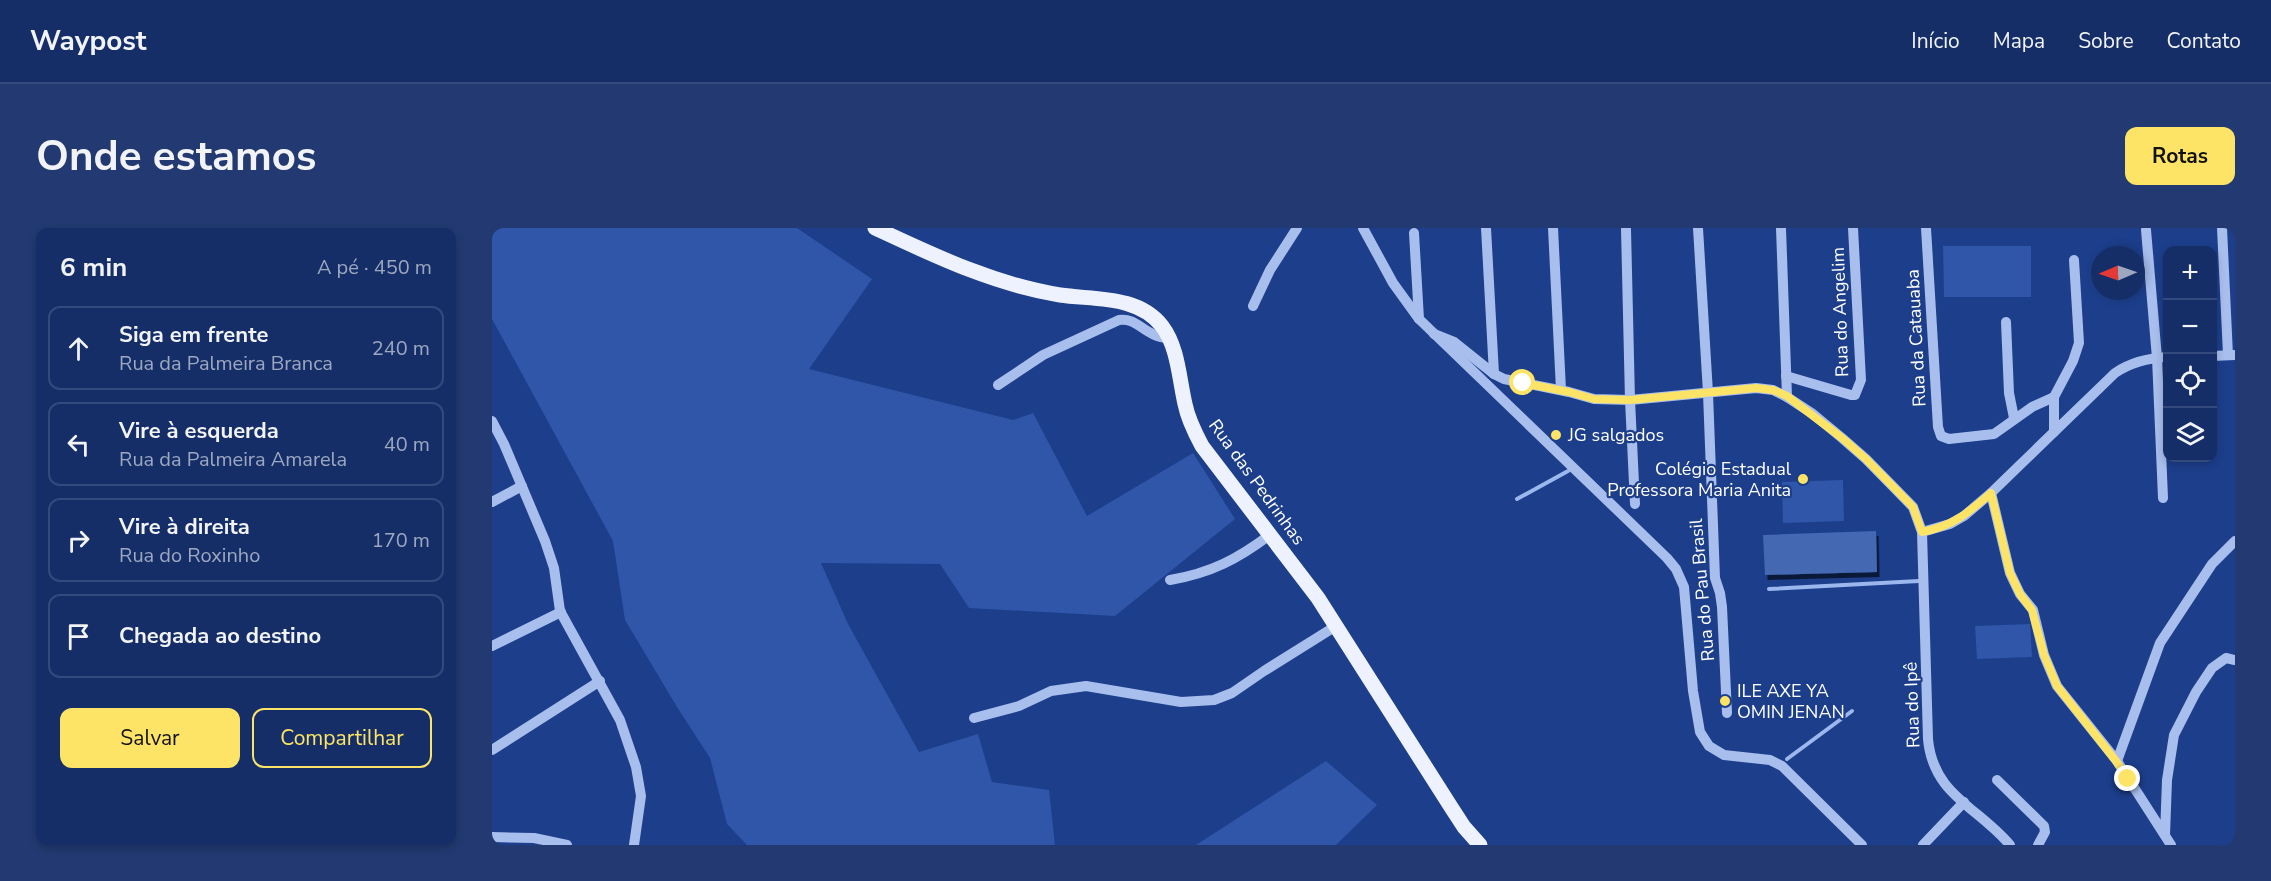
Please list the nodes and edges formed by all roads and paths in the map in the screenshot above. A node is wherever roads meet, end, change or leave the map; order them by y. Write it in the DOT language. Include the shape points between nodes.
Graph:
graph roads {
  1 [pos="875,228"];
  2 [pos="1297,228"];
  3 [pos="1363,228"];
  4 [pos="1486,228"];
  5 [pos="1553,228"];
  6 [pos="1698,228"];
  7 [pos="1781,228"];
  8 [pos="1853,228"];
  9 [pos="1926,228"];
  10 [pos="2222,228"];
  11 [pos="1626,229"];
  12 [pos="2146,230"];
  13 [pos="1414,233"];
  14 [pos="2074,260"];
  15 [pos="1253,306"];
  16 [pos="1419,320"];
  17 [pos="2006,322"];
  18 [pos="1434,334"];
  19 [pos="1169,338"];
  20 [pos="2232,355"];
  21 [pos="2217,356"];
  22 [pos="2162,358"];
  23 [pos="1494,374"];
  24 [pos="1786,376"];
  25 [pos="998,385"];
  26 [pos="1561,390"];
  27 [pos="1708,393"];
  28 [pos="1787,396"];
  29 [pos="2054,397"];
  30 [pos="1630,400"];
  31 [pos="2014,418"];
  32 [pos="492,421"];
  33 [pos="2054,432"];
  34 [pos="522,486"];
  35 [pos="1991,493"];
  36 [pos="2163,498"];
  37 [pos="492,502"];
  38 [pos="1635,504"];
  39 [pos="1922,532"];
  40 [pos="1271,534"];
  41 [pos="2235,541"];
  42 [pos="1170,580"];
  43 [pos="561,612"];
  44 [pos="1336,626"];
  45 [pos="492,646"];
  46 [pos="2235,660"];
  47 [pos="600,681"];
  48 [pos="1727,713"];
  49 [pos="974,718"];
  50 [pos="492,750"];
  51 [pos="2116,761"];
  52 [pos="1997,780"];
  53 [pos="1964,802"];
  54 [pos="2164,835"];
  55 [pos="492,837"];
  56 [pos="567,845"];
  57 [pos="634,845"];
  58 [pos="1480,845"];
  59 [pos="1862,845"];
  60 [pos="1923,845"];
  61 [pos="2010,845"];
  62 [pos="2038,845"];
  63 [pos="2171,845"];
  1 -- 19 [label="main road, Rua das Pedrinhas" via="945,261 1014,286 1139,307 1155,318"];
  2 -- 15 [label="street"];
  3 -- 16 [label="street"];
  4 -- 23 [label="street"];
  5 -- 26 [label="street"];
  6 -- 27 [label="street, Rua do Pau Brasil"];
  7 -- 24 [label="street"];
  8 -- 24 [label="street, Rua do Angelim" via="1861,380 1858,392 1851,395"];
  9 -- 31 [label="street, Rua da Catauaba" via="1941,436 1949,439 1994,434"];
  10 -- 20 [label="street"];
  11 -- 30 [label="street"];
  12 -- 22 [label="street"];
  13 -- 16 [label="street"];
  14 -- 29 [label="street" via="2079,343"];
  16 -- 18 [label="street"];
  17 -- 31 [label="street"];
  18 -- 23 [label="street" via="1454,342"];
  18 -- 59 [label="street" via="1676,569 1684,587 1695,711 1700,732 1709,746 1724,755 1763,759 1782,766"];
  19 -- 25 [label="street" via="1151,335 1130,320 1119,320 1044,355"];
  19 -- 40 [label="main road, Rua das Pedrinhas" via="1192,428"];
  20 -- 21 [label="street"];
  22 -- 33 [label="street" via="2127,365 2115,373"];
  22 -- 36 [label="street"];
  23 -- 26 [label="street"];
  24 -- 28 [label="street"];
  26 -- 30 [label="street" via="1594,399"];
  27 -- 28 [label="street" via="1756,388"];
  27 -- 30 [label="street"];
  27 -- 48 [label="street, Rua do Pau Brasil" via="1714,578 1722,607"];
  28 -- 39 [label="street" via="1866,459 1913,507"];
  29 -- 31 [label="street"];
  29 -- 33 [label="street"];
  30 -- 38 [label="street"];
  32 -- 34 [label="street"];
  33 -- 35 [label="street"];
  34 -- 37 [label="street"];
  34 -- 43 [label="street" via="554,568"];
  35 -- 39 [label="street" via="1950,525"];
  35 -- 51 [label="street" via="2010,573 2032,610 2054,680"];
  39 -- 53 [label="street, Rua do Ipê" via="1930,755 1944,784"];
  40 -- 42 [label="street" via="1223,565"];
  40 -- 44 [label="main road, Rua das Pedrinhas"];
  41 -- 51 [label="street" via="2212,564 2160,643"];
  43 -- 45 [label="street"];
  43 -- 47 [label="street"];
  44 -- 49 [label="street" via="1232,693 1214,700 1181,702 1086,686 1051,691 1020,706"];
  44 -- 58 [label="main road, Rua das Pedrinhas" via="1455,813"];
  46 -- 54 [label="street" via="2226,658 2212,668 2174,735"];
  47 -- 50 [label="street"];
  47 -- 57 [label="street" via="620,720 639,779 641,796"];
  51 -- 54 [label="street"];
  52 -- 62 [label="street" via="2044,826"];
  53 -- 60 [label="street"];
  53 -- 61 [label="street, Rua do Ipê"];
  54 -- 63 [label="street"];
  55 -- 56 [label="street" via="534,838"];
}
